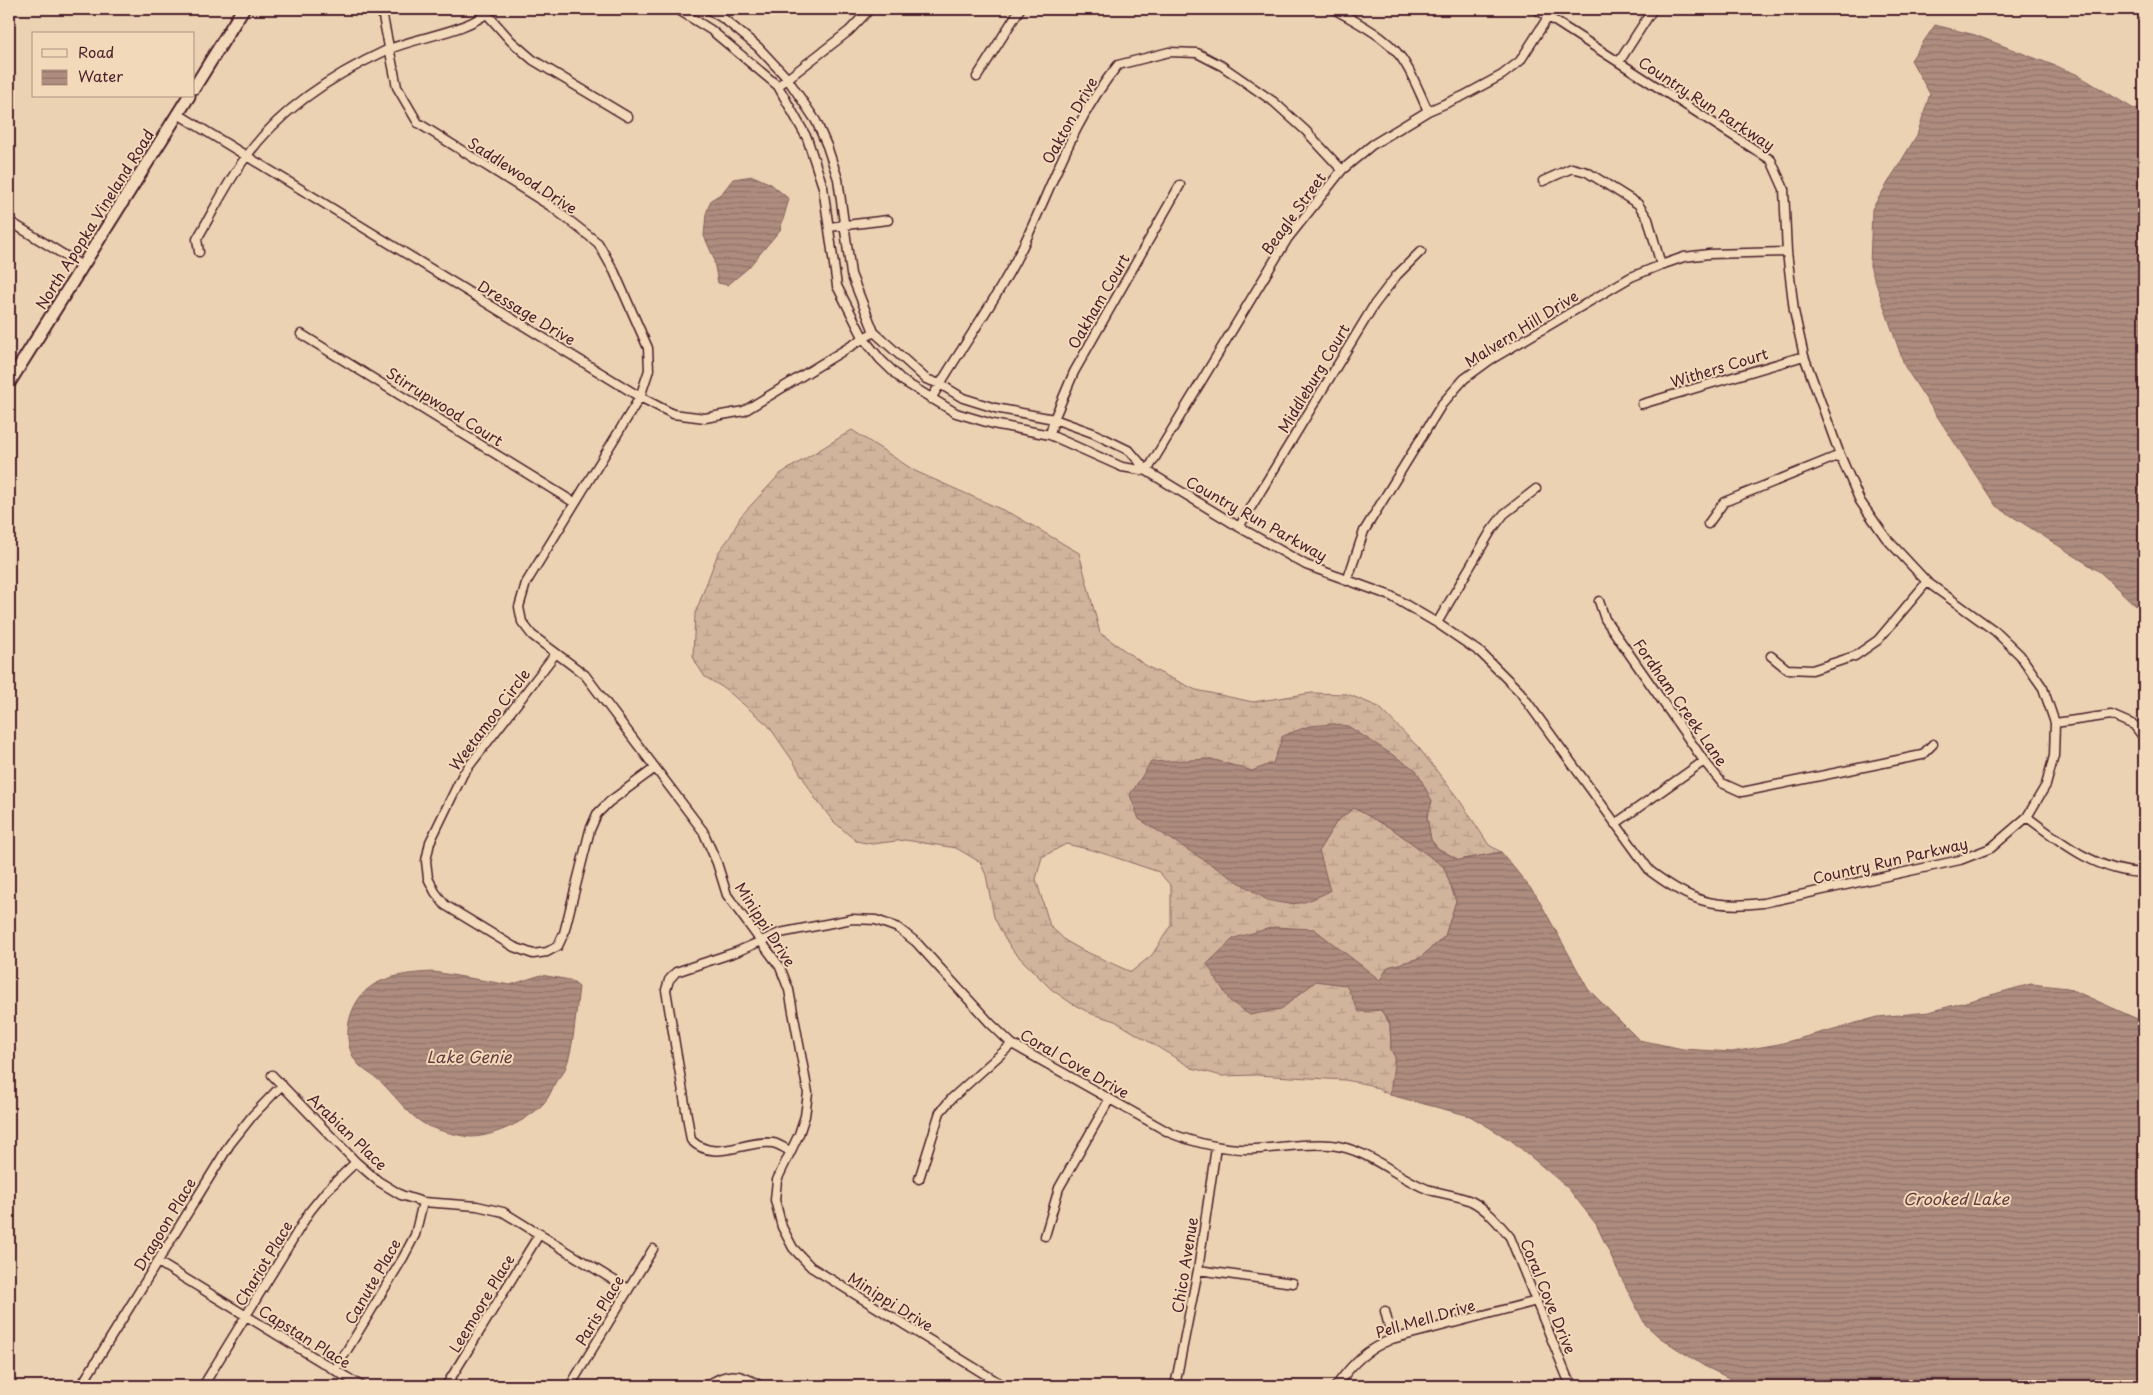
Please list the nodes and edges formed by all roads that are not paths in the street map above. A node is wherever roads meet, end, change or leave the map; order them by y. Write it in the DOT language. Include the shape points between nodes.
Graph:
graph roads {
  1 [pos="243,9"];
  2 [pos="384,9"];
  3 [pos="677,9"];
  4 [pos="708,9"];
  5 [pos="870,9"];
  6 [pos="1020,9"];
  7 [pos="1334,9"];
  8 [pos="1536,9"];
  9 [pos="1653,9"];
  10 [pos="490,11"];
  11 [pos="1548,17"];
  12 [pos="389,50"];
  13 [pos="1619,62"];
  14 [pos="978,77"];
  15 [pos="787,78"];
  16 [pos="195,86"];
  17 [pos="778,86"];
  18 [pos="188,98"];
  19 [pos="1428,111"];
  20 [pos="178,114"];
  21 [pos="628,117"];
  22 [pos="246,157"];
  23 [pos="1342,170"];
  24 [pos="1542,181"];
  25 [pos="1180,185"];
  26 [pos="888,220"];
  27 [pos="9,221"];
  28 [pos="844,225"];
  29 [pos="829,227"];
  30 [pos="1421,251"];
  31 [pos="199,252"];
  32 [pos="1787,252"];
  33 [pos="1662,265"];
  34 [pos="82,266"];
  35 [pos="874,332"];
  36 [pos="301,334"];
  37 [pos="864,339"];
  38 [pos="1804,356"];
  39 [pos="9,382"];
  40 [pos="940,384"];
  41 [pos="640,397"];
  42 [pos="931,399"];
  43 [pos="1642,404"];
  44 [pos="1054,419"];
  45 [pos="1050,435"];
  46 [pos="1840,455"];
  47 [pos="1147,471"];
  48 [pos="1536,489"];
  49 [pos="575,503"];
  50 [pos="1708,524"];
  51 [pos="1239,527"];
  52 [pos="545,550"];
  53 [pos="1347,581"];
  54 [pos="1928,582"];
  55 [pos="1599,601"];
  56 [pos="1437,623"];
  57 [pos="556,653"];
  58 [pos="1771,656"];
  59 [pos="2055,723"];
  60 [pos="2144,738"];
  61 [pos="1933,744"];
  62 [pos="1704,761"];
  63 [pos="655,768"];
  64 [pos="2027,818"];
  65 [pos="1615,824"];
  66 [pos="2144,873"];
  67 [pos="762,940"];
  68 [pos="1012,1044"];
  69 [pos="272,1075"];
  70 [pos="282,1085"];
  71 [pos="1109,1100"];
  72 [pos="1216,1147"];
  73 [pos="790,1152"];
  74 [pos="356,1162"];
  75 [pos="919,1179"];
  76 [pos="422,1202"];
  77 [pos="540,1233"];
  78 [pos="1045,1236"];
  79 [pos="653,1249"];
  80 [pos="158,1262"];
  81 [pos="1198,1270"];
  82 [pos="1293,1284"];
  83 [pos="628,1289"];
  84 [pos="1536,1301"];
  85 [pos="1384,1311"];
  86 [pos="247,1316"];
  87 [pos="1392,1339"];
  88 [pos="335,1370"];
  89 [pos="81,1386"];
  90 [pos="203,1386"];
  91 [pos="361,1386"];
  92 [pos="446,1386"];
  93 [pos="570,1386"];
  94 [pos="707,1386"];
  95 [pos="761,1386"];
  96 [pos="1004,1386"];
  97 [pos="1175,1386"];
  98 [pos="1336,1386"];
  99 [pos="1575,1386"];
  1 -- 16 [label="main road"];
  2 -- 12 [label="street, Saddlewood Drive"];
  3 -- 17 [label="street, Country Run Parkway" via="711,30"];
  4 -- 15 [label="street, Country Run Parkway" via="758,47"];
  5 -- 15 [label="street" via="849,31"];
  6 -- 14 [label="street"];
  7 -- 19 [label="street" via="1392,48 1406,64"];
  8 -- 11 [label="street, Country Run Parkway"];
  9 -- 13 [label="street"];
  10 -- 12 [label="street" via="460,28"];
  10 -- 21 [label="street" via="511,41 533,60"];
  11 -- 13 [label="street, Country Run Parkway"];
  11 -- 19 [label="street, Beagle Street" via="1514,66 1463,96"];
  12 -- 22 [label="street" via="333,78 303,98"];
  12 -- 41 [label="street, Saddlewood Drive" via="397,87 418,123 552,207 598,243 648,348 649,370"];
  13 -- 32 [label="street, Country Run Parkway" via="1771,160 1784,189"];
  15 -- 17 [label="street"];
  15 -- 28 [label="street, Country Run Parkway" via="809,108 828,146 838,179"];
  17 -- 29 [label="street, Country Run Parkway" via="806,138 823,188"];
  18 -- 20 [label="main road, North Apopka Vineland Road"];
  19 -- 23 [label="street, Beagle Street" via="1372,146"];
  20 -- 22 [label="street, Dressage Drive"];
  20 -- 34 [label="main road, North Apopka Vineland Road"];
  22 -- 31 [label="street" via="197,239"];
  22 -- 41 [label="street, Dressage Drive"];
  23 -- 40 [label="street, Oakton Drive" via="1274,102 1197,53 1169,52 1118,65 1093,99 1060,161 1002,286"];
  23 -- 47 [label="street, Beagle Street" via="1288,238"];
  24 -- 33 [label="street" via="1572,168 1587,172 1638,204 1648,219"];
  25 -- 44 [label="street, Oakham Court" via="1074,372"];
  26 -- 28 [label="street"];
  27 -- 34 [label="street"];
  28 -- 29 [label="street"];
  28 -- 35 [label="street, Country Run Parkway" via="851,274"];
  29 -- 37 [label="street, Country Run Parkway" via="837,286"];
  30 -- 51 [label="street, Middleburg Court" via="1374,305"];
  32 -- 33 [label="street, Malvern Hill Drive" via="1709,254 1684,257"];
  32 -- 38 [label="street, Country Run Parkway" via="1794,312"];
  33 -- 53 [label="street, Malvern Hill Drive" via="1631,277 1490,360 1464,379 1442,404 1364,531"];
  34 -- 39 [label="main road, North Apopka Vineland Road"];
  35 -- 37 [label="street, Dressage Drive"];
  35 -- 40 [label="street, Country Run Parkway" via="926,378"];
  36 -- 49 [label="street, Stirrupwood Court"];
  37 -- 41 [label="street, Dressage Drive" via="744,411 705,418 673,414"];
  37 -- 42 [label="street, Country Run Parkway" via="880,360 903,381"];
  38 -- 43 [label="street, Withers Court"];
  38 -- 46 [label="street, Country Run Parkway"];
  40 -- 42 [label="street, Oakton Drive"];
  40 -- 44 [label="street, Country Run Parkway" via="963,398 995,408"];
  41 -- 49 [label="street, Saddlewood Drive"];
  42 -- 45 [label="street, Country Run Parkway" via="956,413"];
  44 -- 45 [label="street, Oakham Court"];
  44 -- 47 [label="street, Country Run Parkway" via="1130,451"];
  45 -- 47 [label="street, Country Run Parkway" via="1122,467"];
  46 -- 50 [label="street" via="1724,502"];
  46 -- 54 [label="street, Country Run Parkway" via="1860,501 1886,538"];
  47 -- 51 [label="street, Country Run Parkway"];
  48 -- 56 [label="street" via="1504,514 1491,531"];
  49 -- 52 [label="street, Saddlewood Drive"];
  51 -- 53 [label="street, Country Run Parkway" via="1306,565"];
  52 -- 57 [label="street, Minippi Drive" via="526,583 519,607 522,622 532,635"];
  53 -- 56 [label="street, Country Run Parkway" via="1391,596"];
  54 -- 58 [label="street" via="1878,640 1854,656 1812,670 1787,669"];
  54 -- 59 [label="street, Country Run Parkway" via="2020,655 2043,688"];
  55 -- 62 [label="street, Fordham Creek Lane" via="1606,619"];
  56 -- 65 [label="street, Country Run Parkway" via="1481,653 1520,692"];
  57 -- 63 [label="street, Minippi Drive" via="585,676"];
  57 -- 63 [label="street, Weetamoo Circle" via="463,774 430,842 426,861 428,878 445,905 514,947 533,954 558,946 597,814"];
  59 -- 60 [label="street" via="2111,715 2134,725"];
  59 -- 64 [label="street, Country Run Parkway" via="2054,756 2046,785"];
  61 -- 62 [label="street, Fordham Creek Lane" via="1922,755 1742,792 1722,783"];
  62 -- 65 [label="street"];
  63 -- 67 [label="street, Minippi Drive" via="702,831 727,895"];
  64 -- 65 [label="street, Country Run Parkway" via="1991,848 1960,860 1763,903 1734,906 1701,900 1674,889 1650,871"];
  64 -- 66 [label="street" via="2074,852 2102,866"];
  67 -- 68 [label="street, Coral Cove Drive" via="780,933 852,919 876,920 898,928 916,942"];
  67 -- 73 [label="street, Minippi Drive" via="780,967 789,990 808,1093 805,1116"];
  67 -- 73 [label="street, Coral Cove Drive" via="676,972 666,990 691,1140 698,1148 709,1152 774,1143"];
  68 -- 71 [label="street, Coral Cove Drive"];
  68 -- 75 [label="street" via="940,1112"];
  69 -- 70 [label="street, Arabian Place"];
  70 -- 74 [label="street, Arabian Place"];
  70 -- 80 [label="street, Dragoon Place" via="230,1144"];
  71 -- 72 [label="street, Coral Cove Drive" via="1170,1133"];
  71 -- 78 [label="street" via="1059,1188"];
  72 -- 81 [label="street, Chico Avenue"];
  72 -- 84 [label="street, Coral Cove Drive" via="1332,1145 1369,1156 1426,1188 1472,1201 1495,1218 1510,1237"];
  73 -- 96 [label="street, Minippi Drive" via="777,1180 775,1200 782,1227 793,1248 811,1267"];
  74 -- 76 [label="street, Arabian Place" via="401,1195"];
  74 -- 86 [label="street, Chariot Place" via="310,1211"];
  76 -- 77 [label="street, Arabian Place" via="490,1208 504,1212"];
  76 -- 88 [label="street, Canute Place" via="415,1235"];
  77 -- 83 [label="street, Arabian Place"];
  77 -- 92 [label="street, Leemoore Place"];
  79 -- 83 [label="street, Paris Place"];
  80 -- 86 [label="street, Capstan Place"];
  80 -- 89 [label="street, Dragoon Place"];
  81 -- 82 [label="street"];
  81 -- 97 [label="street, Chico Avenue"];
  83 -- 93 [label="street, Paris Place"];
  84 -- 87 [label="street, Pell Mell Drive"];
  84 -- 99 [label="street, Coral Cove Drive" via="1567,1377"];
  85 -- 87 [label="street"];
  86 -- 88 [label="street, Capstan Place"];
  86 -- 90 [label="street, Chariot Place"];
  87 -- 98 [label="street, Pell Mell Drive" via="1372,1348 1350,1366"];
  88 -- 91 [label="street, Capstan Place"];
  94 -- 95 [label="street" via="732,1375"];
}
